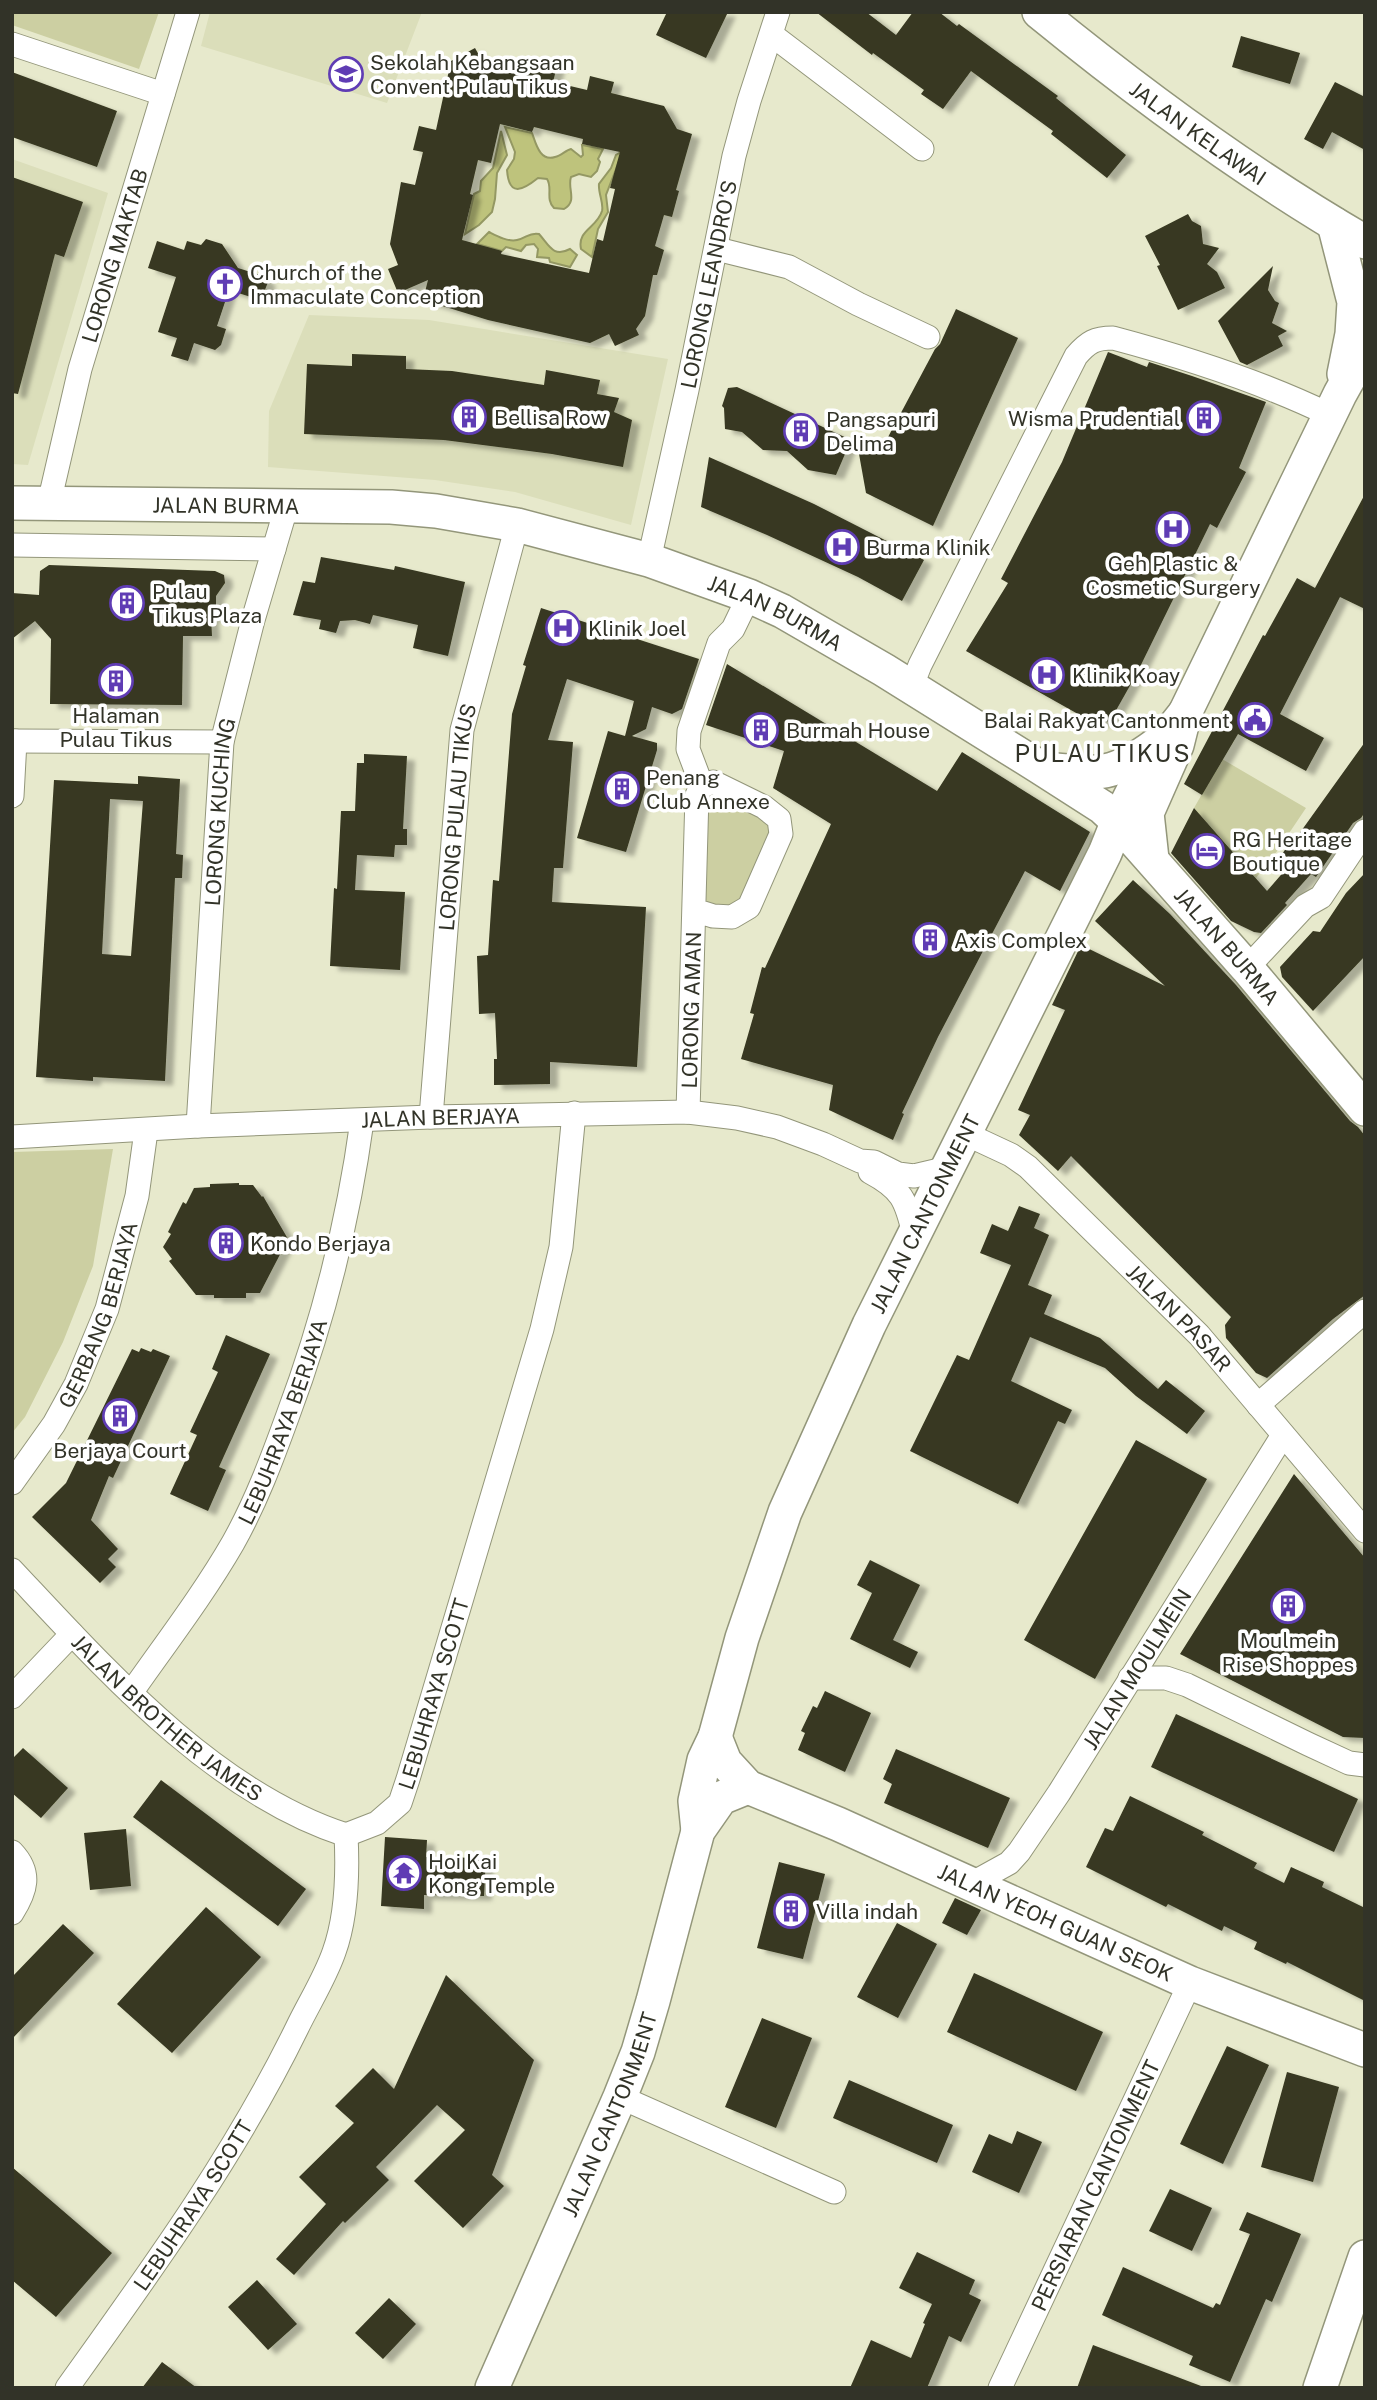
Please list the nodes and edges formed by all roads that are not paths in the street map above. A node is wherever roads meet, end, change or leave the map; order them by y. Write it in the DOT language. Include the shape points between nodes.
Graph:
graph roads {
  1 [pos="188,12"];
  2 [pos="778,12"];
  3 [pos="1039,12"];
  4 [pos="772,35"];
  5 [pos="12,44"];
  6 [pos="163,94"];
  7 [pos="922,149"];
  8 [pos="1334,224"];
  9 [pos="1365,242"];
  10 [pos="717,249"];
  11 [pos="928,337"];
  12 [pos="1365,349"];
  13 [pos="1335,404"];
  14 [pos="12,503"];
  15 [pos="49,503"];
  16 [pos="287,505"];
  17 [pos="517,525"];
  18 [pos="12,545"];
  19 [pos="274,549"];
  20 [pos="649,560"];
  21 [pos="749,596"];
  22 [pos="911,688"];
  23 [pos="1185,713"];
  24 [pos="1163,740"];
  25 [pos="14,741"];
  26 [pos="222,741"];
  27 [pos="1041,768"];
  28 [pos="13,781"];
  29 [pos="702,786"];
  30 [pos="1117,821"];
  31 [pos="1365,831"];
  32 [pos="1152,859"];
  33 [pos="694,910"];
  34 [pos="1247,968"];
  35 [pos="1365,1109"];
  36 [pos="688,1112"];
  37 [pos="574,1113"];
  38 [pos="431,1117"];
  39 [pos="362,1121"];
  40 [pos="198,1126"];
  41 [pos="146,1131"];
  42 [pos="966,1133"];
  43 [pos="12,1137"];
  44 [pos="860,1161"];
  45 [pos="948,1168"];
  46 [pos="914,1234"];
  47 [pos="1365,1311"];
  48 [pos="1258,1405"];
  49 [pos="1283,1435"];
  50 [pos="12,1483"];
  51 [pos="1365,1531"];
  52 [pos="12,1570"];
  53 [pos="72,1634"];
  54 [pos="1157,1634"];
  55 [pos="1130,1678"];
  56 [pos="1186,1685"];
  57 [pos="131,1693"];
  58 [pos="12,1697"];
  59 [pos="715,1737"];
  60 [pos="1365,1766"];
  61 [pos="748,1787"];
  62 [pos="698,1830"];
  63 [pos="346,1836"];
  64 [pos="12,1852"];
  65 [pos="971,1884"];
  66 [pos="12,1913"];
  67 [pos="1190,1983"];
  68 [pos="1365,2050"];
  69 [pos="620,2098"];
  70 [pos="834,2192"];
  71 [pos="1365,2257"];
  72 [pos="67,2388"];
  73 [pos="492,2388"];
  74 [pos="1000,2388"];
  75 [pos="1320,2388"];
  1 -- 6 [label="street, LORONG MAKTAB"];
  2 -- 4 [label="street, LORONG LEANDRO'S"];
  3 -- 8 [label="main road, JALAN KELAWAI" via="1203,139"];
  4 -- 7 [label="street"];
  4 -- 10 [label="street, LORONG LEANDRO'S" via="734,156"];
  5 -- 6 [label="street"];
  6 -- 15 [label="street, LORONG MAKTAB" via="80,369"];
  8 -- 9 [label="main road, JALAN KELAWAI"];
  8 -- 13 [label="main road" via="1354,302 1352,334"];
  10 -- 11 [label="street" via="789,267"];
  10 -- 20 [label="street, LORONG LEANDRO'S"];
  12 -- 13 [label="main road, JALAN CANTONMENT"];
  13 -- 22 [label="street" via="1279,392 1202,363 1113,338 1087,343 1076,356"];
  13 -- 23 [label="main road, JALAN CANTONMENT"];
  14 -- 15 [label="main road, JALAN BURMA"];
  15 -- 16 [label="main road, JALAN BURMA"];
  16 -- 17 [label="main road, JALAN BURMA" via="391,507"];
  16 -- 19 [label="street, LORONG KUCHING"];
  17 -- 20 [label="main road, JALAN BURMA"];
  17 -- 38 [label="street, LORONG PULAU TIKUS" via="462,730"];
  18 -- 19 [label="street"];
  19 -- 26 [label="street, LORONG KUCHING"];
  20 -- 21 [label="main road, JALAN BURMA"];
  21 -- 22 [label="main road, JALAN BURMA"];
  21 -- 29 [label="street" via="733,629 719,643 689,731 688,749"];
  22 -- 27 [label="main road, JALAN BURMA"];
  23 -- 24 [label="main road, JALAN CANTONMENT"];
  23 -- 32 [label="main road, JALAN CANTONMENT" via="1177,746 1147,813"];
  24 -- 27 [label="main road" via="1112,770 1091,773"];
  24 -- 30 [label="main road, JALAN CANTONMENT"];
  25 -- 26 [label="street"];
  25 -- 28 [label="street"];
  26 -- 40 [label="street, LORONG KUCHING"];
  27 -- 30 [label="main road, JALAN BURMA"];
  29 -- 33 [label="street, LORONG AMAN" via="697,795"];
  29 -- 33 [label="street, LORONG AMAN" via="713,782 764,807 779,819 781,834 750,907 732,917"];
  30 -- 32 [label="main road, JALAN BURMA"];
  30 -- 42 [label="main road, JALAN CANTONMENT"];
  31 -- 34 [label="street" via="1321,897 1306,906"];
  32 -- 34 [label="main road, JALAN BURMA"];
  33 -- 36 [label="street, LORONG AMAN"];
  34 -- 35 [label="main road, JALAN BURMA"];
  36 -- 37 [label="street, JALAN BERJAYA"];
  36 -- 44 [label="street, JALAN BERJAYA" via="777,1127"];
  37 -- 38 [label="street, JALAN BERJAYA"];
  37 -- 63 [label="street, LEBUHRAYA SCOTT" via="561,1247 542,1329 408,1779 400,1803 376,1824"];
  38 -- 39 [label="street, JALAN BERJAYA"];
  39 -- 40 [label="street, JALAN BERJAYA"];
  39 -- 57 [label="street, LEBUHRAYA BERJAYA" via="354,1184 317,1335 255,1500 220,1564"];
  40 -- 41 [label="street, JALAN BERJAYA"];
  41 -- 43 [label="street, JALAN BERJAYA"];
  41 -- 50 [label="street, GERBANG BERJAYA" via="137,1196 107,1309 76,1384"];
  42 -- 45 [label="main road, JALAN CANTONMENT"];
  42 -- 48 [label="street, JALAN PASAR" via="1028,1167 1199,1335"];
  44 -- 45 [label="street, JALAN BERJAYA" via="898,1174"];
  44 -- 46 [label="street, JALAN BERJAYA" via="903,1198"];
  45 -- 46 [label="main road, JALAN CANTONMENT"];
  46 -- 59 [label="main road, JALAN CANTONMENT" via="785,1512 742,1638"];
  47 -- 48 [label="street"];
  48 -- 49 [label="street, JALAN PASAR"];
  49 -- 51 [label="street, JALAN PASAR"];
  49 -- 54 [label="street, JALAN MOULMEIN"];
  52 -- 53 [label="street, JALAN BROTHER JAMES"];
  53 -- 57 [label="street, JALAN BROTHER JAMES"];
  53 -- 58 [label="street"];
  54 -- 55 [label="street, JALAN MOULMEIN"];
  54 -- 56 [label="street" via="1160,1660"];
  55 -- 56 [label="street" via="1166,1678"];
  55 -- 65 [label="street, JALAN MOULMEIN" via="1019,1852 1009,1863"];
  56 -- 60 [label="street" via="1318,1749"];
  57 -- 63 [label="street, JALAN BROTHER JAMES" via="196,1751 246,1785 316,1826"];
  59 -- 61 [label="main road" via="725,1762"];
  59 -- 62 [label="main road, JALAN CANTONMENT" via="704,1760 695,1801"];
  61 -- 62 [label="main road, JALAN CANTONMENT" via="721,1798"];
  61 -- 65 [label="main road, JALAN YEOH GUAN SEOK"];
  62 -- 69 [label="main road, JALAN CANTONMENT" via="653,2001"];
  63 -- 72 [label="street, LEBUHRAYA SCOTT" via="345,1898 334,1952 275,2074 175,2236"];
  64 -- 66 [label="street" via="22,1862 26,1886"];
  65 -- 67 [label="main road, JALAN YEOH GUAN SEOK"];
  67 -- 68 [label="main road, JALAN YEOH GUAN SEOK"];
  67 -- 74 [label="street, PERSIARAN CANTONMENT"];
  69 -- 70 [label="street"];
  69 -- 73 [label="main road, JALAN CANTONMENT"];
  71 -- 75 [label="main road"];
}
